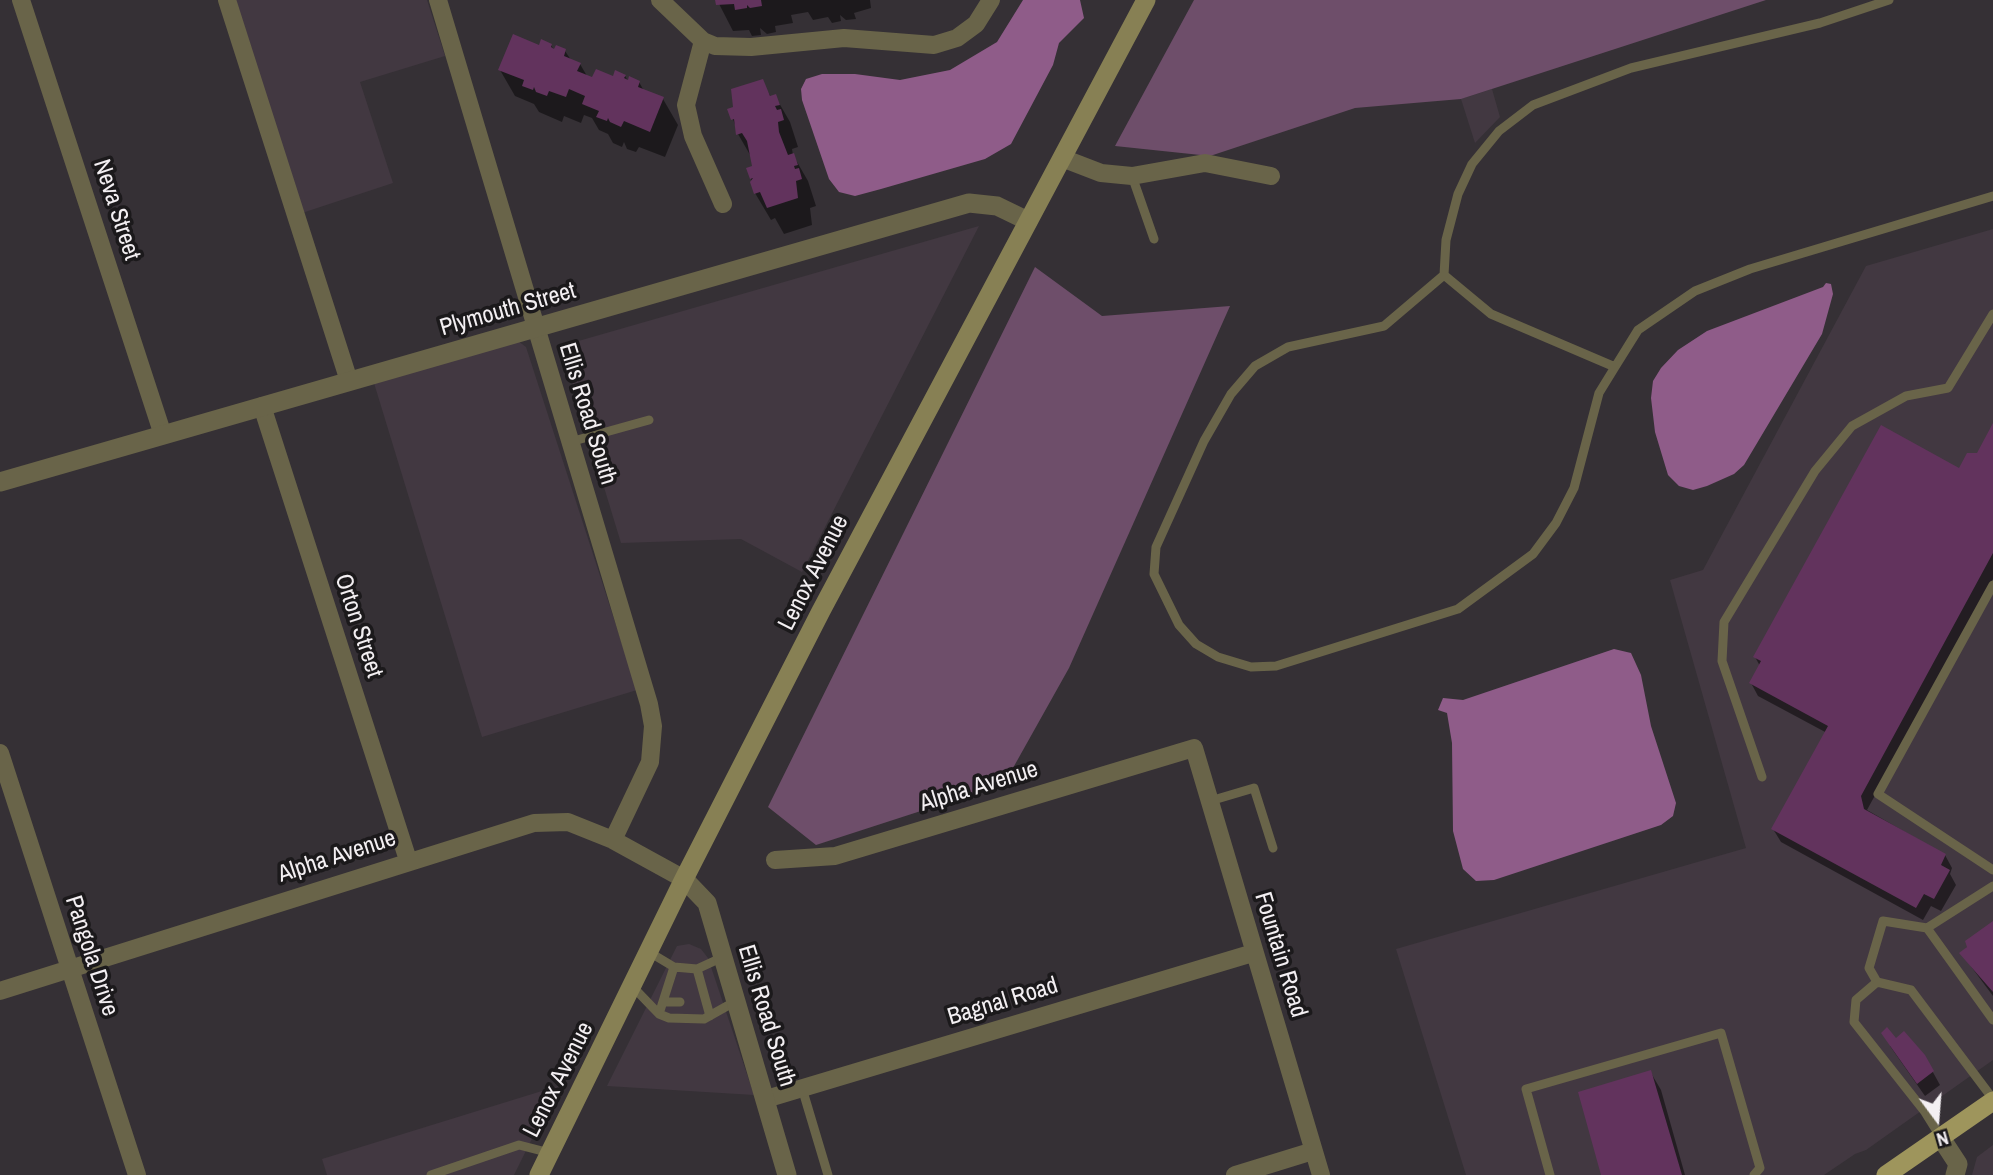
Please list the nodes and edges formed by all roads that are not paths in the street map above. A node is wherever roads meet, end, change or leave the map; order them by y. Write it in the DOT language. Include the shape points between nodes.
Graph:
graph roads {
  1 [pos="21,0"];
  2 [pos="227,0"];
  3 [pos="438,0"];
  4 [pos="660,0"];
  5 [pos="991,0"];
  6 [pos="1146,0"];
  7 [pos="1889,0"];
  8 [pos="703,41"];
  9 [pos="1062,158"];
  10 [pos="1132,176"];
  11 [pos="1271,176"];
  12 [pos="1993,196"];
  13 [pos="723,204"];
  14 [pos="1028,221"];
  15 [pos="1154,239"];
  16 [pos="1444,275"];
  17 [pos="1993,314"];
  18 [pos="535,328"];
  19 [pos="1615,367"];
  20 [pos="349,381"];
  21 [pos="262,406"];
  22 [pos="649,420"];
  23 [pos="163,435"];
  24 [pos="570,442"];
  25 [pos="0,482"];
  26 [pos="1993,585"];
  27 [pos="1194,748"];
  28 [pos="0,753"];
  29 [pos="1762,777"];
  30 [pos="1210,801"];
  31 [pos="613,839"];
  32 [pos="1273,848"];
  33 [pos="408,860"];
  34 [pos="775,860"];
  35 [pos="1993,870"];
  36 [pos="684,879"];
  37 [pos="1993,886"];
  38 [pos="1927,928"];
  39 [pos="649,952"];
  40 [pos="1253,953"];
  41 [pos="723,957"];
  42 [pos="674,967"];
  43 [pos="69,968"];
  44 [pos="697,969"];
  45 [pos="1877,982"];
  46 [pos="633,987"];
  47 [pos="0,990"];
  48 [pos="736,1001"];
  49 [pos="663,1002"];
  50 [pos="680,1002"];
  51 [pos="659,1014"];
  52 [pos="710,1016"];
  53 [pos="1993,1020"];
  54 [pos="802,1087"];
  55 [pos="766,1098"];
  56 [pos="1993,1100"];
  57 [pos="1941,1138"];
  58 [pos="1314,1152"];
  59 [pos="550,1153"];
  60 [pos="137,1175"];
  61 [pos="431,1175"];
  62 [pos="539,1175"];
  63 [pos="787,1175"];
  64 [pos="828,1175"];
  65 [pos="1235,1175"];
  66 [pos="1321,1175"];
  67 [pos="1550,1175"];
  68 [pos="1754,1175"];
  69 [pos="1886,1175"];
  70 [pos="1955,1175"];
  1 -- 23 [label="street, Neva Street"];
  2 -- 20 [label="street"];
  3 -- 18 [label="street, Ellis Road South"];
  4 -- 8 [label="street"];
  5 -- 8 [label="street" via="976,24 957,38 934,45 844,38 751,47"];
  6 -- 9 [label="main road, Lenox Avenue"];
  7 -- 16 [label="lane" via="1820,23 1631,68 1533,104 1499,131 1472,164 1449,229"];
  8 -- 13 [label="street" via="686,104 693,136"];
  9 -- 10 [label="street" via="1101,173"];
  9 -- 14 [label="main road, Lenox Avenue"];
  10 -- 11 [label="street" via="1205,163"];
  10 -- 15 [label="lane"];
  12 -- 19 [label="lane" via="1750,269 1695,291 1638,330"];
  14 -- 18 [label="street, Plymouth Street" via="997,206 969,203"];
  14 -- 36 [label="main road, Lenox Avenue"];
  16 -- 19 [label="lane" via="1491,314"];
  16 -- 19 [label="lane" via="1384,326 1288,347 1255,366 1231,394 1204,441 1156,547 1154,573 1163,596 1196,644 1218,657 1251,667 1276,666 1458,609 1533,554 1556,523 1574,488 1599,393"];
  17 -- 29 [label="lane" via="1948,388 1906,396 1852,426 1815,471 1724,622 1722,661"];
  18 -- 20 [label="street, Plymouth Street"];
  18 -- 24 [label="street, Ellis Road South"];
  20 -- 21 [label="street, Plymouth Street"];
  21 -- 23 [label="street, Plymouth Street"];
  21 -- 33 [label="street, Orton Street"];
  22 -- 24 [label="lane"];
  23 -- 25 [label="street, Plymouth Street"];
  24 -- 31 [label="street, Ellis Road South" via="653,726 650,762"];
  26 -- 35 [label="lane" via="1878,794"];
  27 -- 30 [label="street, Fountain Road"];
  27 -- 34 [label="street, Alpha Avenue" via="835,856"];
  28 -- 43 [label="street, Pangola Drive"];
  30 -- 32 [label="lane" via="1254,788"];
  30 -- 40 [label="street, Fountain Road"];
  31 -- 33 [label="street, Alpha Avenue" via="568,822 534,824"];
  31 -- 36 [label="street, Alpha Avenue"];
  33 -- 43 [label="street, Alpha Avenue"];
  36 -- 39 [label="main road, Lenox Avenue"];
  36 -- 41 [label="street, Ellis Road South" via="707,903"];
  37 -- 38 [label="lane"];
  38 -- 45 [label="lane" via="1883,921 1869,968"];
  38 -- 53 [label="lane"];
  39 -- 42 [label="lane"];
  39 -- 46 [label="main road, Lenox Avenue"];
  40 -- 54 [label="street, Bagnal Road"];
  40 -- 58 [label="street, Fountain Road"];
  41 -- 44 [label="lane"];
  41 -- 48 [label="street, Ellis Road South"];
  42 -- 44 [label="lane"];
  42 -- 49 [label="lane"];
  43 -- 47 [label="street, Alpha Avenue"];
  43 -- 60 [label="street, Pangola Drive"];
  44 -- 52 [label="lane" via="699,992"];
  45 -- 56 [label="lane" via="1911,990"];
  45 -- 57 [label="lane" via="1856,1000 1854,1021"];
  46 -- 51 [label="lane"];
  46 -- 59 [label="main road, Lenox Avenue"];
  48 -- 52 [label="lane"];
  48 -- 55 [label="street, Ellis Road South"];
  49 -- 50 [label="lane"];
  49 -- 51 [label="lane"];
  51 -- 52 [label="lane"];
  54 -- 55 [label="street, Bagnal Road"];
  54 -- 64 [label="lane"];
  55 -- 63 [label="street, Ellis Road South"];
  56 -- 57 [label="main road"];
  57 -- 69 [label="main road"];
  57 -- 70 [label="street" via="1958,1164"];
  58 -- 65 [label="street"];
  58 -- 66 [label="street, Fountain Road"];
  59 -- 61 [label="lane" via="519,1145"];
  59 -- 62 [label="main road, Lenox Avenue"];
  67 -- 68 [label="lane" via="1526,1089 1721,1033 1760,1168"];
}
